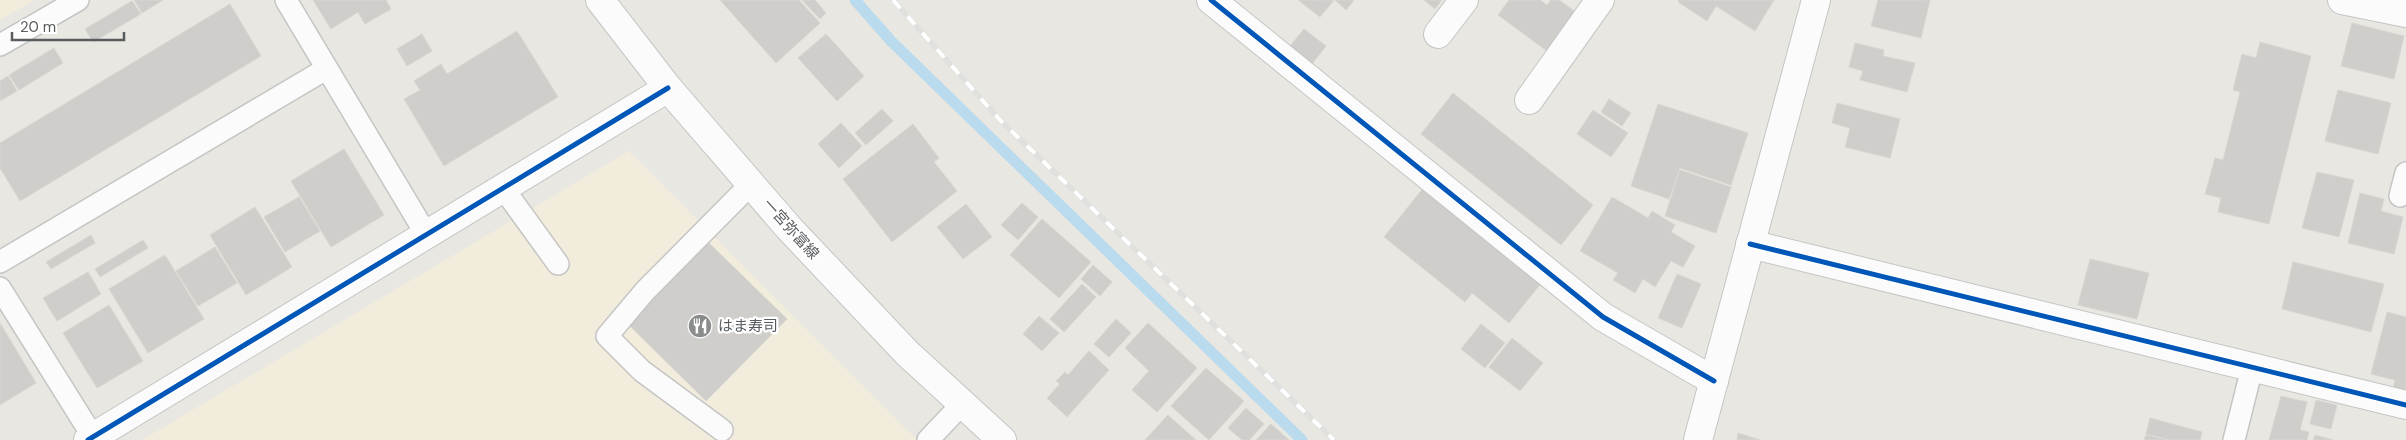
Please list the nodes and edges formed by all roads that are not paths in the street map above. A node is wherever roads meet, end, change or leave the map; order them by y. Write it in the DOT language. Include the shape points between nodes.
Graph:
graph roads {
  1 [pos="78,0"];
  2 [pos="286,0"];
  3 [pos="600,0"];
  4 [pos="1211,0"];
  5 [pos="1464,0"];
  6 [pos="1600,0"];
  7 [pos="1816,0"];
  8 [pos="2342,0"];
  9 [pos="2406,13"];
  10 [pos="1438,34"];
  11 [pos="0,45"];
  12 [pos="326,69"];
  13 [pos="668,88"];
  14 [pos="1529,100"];
  15 [pos="2406,173"];
  16 [pos="751,184"];
  17 [pos="503,188"];
  18 [pos="2400,196"];
  19 [pos="426,234"];
  20 [pos="1750,244"];
  21 [pos="0,262"];
  22 [pos="558,264"];
  23 [pos="0,288"];
  24 [pos="2252,368"];
  25 [pos="1714,381"];
  26 [pos="963,403"];
  27 [pos="2406,406"];
  28 [pos="722,430"];
  29 [pos="92,439"];
  30 [pos="928,440"];
  31 [pos="1002,440"];
  32 [pos="1698,440"];
  33 [pos="2234,440"];
  1 -- 11 [label="lane"];
  2 -- 12 [label="lane"];
  3 -- 13 [label="street, 一宮弥富線"];
  4 -- 25 [label="street" via="1603,317"];
  5 -- 10 [label="street"];
  6 -- 14 [label="street"];
  7 -- 20 [label="street"];
  8 -- 9 [label="street"];
  12 -- 19 [label="lane"];
  12 -- 21 [label="lane"];
  13 -- 16 [label="street, 一宮弥富線"];
  13 -- 17 [label="street"];
  15 -- 18 [label="lane"];
  16 -- 26 [label="street, 一宮弥富線" via="907,353"];
  16 -- 28 [label="lane" via="644,291 608,336 642,371"];
  17 -- 19 [label="street"];
  17 -- 22 [label="lane"];
  19 -- 29 [label="street"];
  20 -- 24 [label="street"];
  20 -- 25 [label="street"];
  23 -- 29 [label="lane"];
  24 -- 27 [label="street"];
  24 -- 33 [label="lane"];
  25 -- 32 [label="street"];
  26 -- 30 [label="lane"];
  26 -- 31 [label="street, 一宮弥富線"];
}
